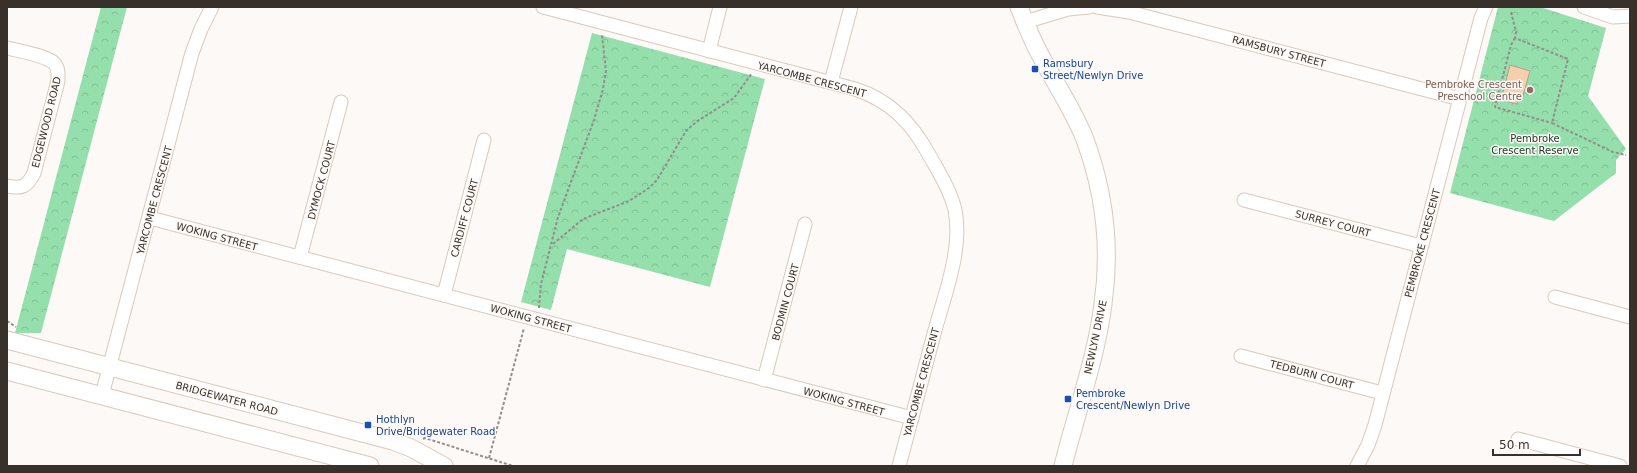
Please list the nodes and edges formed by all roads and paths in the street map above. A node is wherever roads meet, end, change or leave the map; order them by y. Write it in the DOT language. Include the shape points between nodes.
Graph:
graph roads {
  1 [pos="212,7"];
  2 [pos="543,7"];
  3 [pos="720,7"];
  4 [pos="851,7"];
  5 [pos="1089,7"];
  6 [pos="1097,7"];
  7 [pos="1584,7"];
  8 [pos="1483,11"];
  9 [pos="1511,12"];
  10 [pos="588,13"];
  11 [pos="1022,14"];
  12 [pos="1630,16"];
  13 [pos="602,34"];
  14 [pos="1515,38"];
  15 [pos="7,48"];
  16 [pos="709,51"];
  17 [pos="744,72"];
  18 [pos="752,74"];
  19 [pos="759,75"];
  20 [pos="831,82"];
  21 [pos="1460,99"];
  22 [pos="341,102"];
  23 [pos="1552,123"];
  24 [pos="484,140"];
  25 [pos="1626,155"];
  26 [pos="7,186"];
  27 [pos="1244,200"];
  28 [pos="150,218"];
  29 [pos="805,224"];
  30 [pos="552,245"];
  31 [pos="1421,246"];
  32 [pos="300,257"];
  33 [pos="444,295"];
  34 [pos="1555,297"];
  35 [pos="539,308"];
  36 [pos="1630,317"];
  37 [pos="525,323"];
  38 [pos="7,340"];
  39 [pos="1241,356"];
  40 [pos="110,367"];
  41 [pos="7,372"];
  42 [pos="764,380"];
  43 [pos="1382,393"];
  44 [pos="102,396"];
  45 [pos="912,418"];
  46 [pos="425,438"];
  47 [pos="1518,439"];
  48 [pos="489,458"];
  49 [pos="1067,465"];
  50 [pos="370,466"];
  51 [pos="444,466"];
  52 [pos="513,466"];
  53 [pos="899,466"];
  54 [pos="1357,466"];
  55 [pos="1620,466"];
  1 -- 28 [label="street, YARCOMBE CRESCENT" via="196,39"];
  2 -- 10 [label="street, YARCOMBE CRESCENT"];
  3 -- 16 [label="street"];
  4 -- 20 [label="street"];
  5 -- 11 [label="street"];
  6 -- 21 [label="street, RAMSBURY STREET" via="1129,12"];
  7 -- 12 [label="street" via="1617,18"];
  8 -- 21 [label="street, PEMBROKE CRESCENT"];
  9 -- 14 [label="path"];
  10 -- 16 [label="street, YARCOMBE CRESCENT"];
  11 -- 49 [label="street, NEWLYN DRIVE" via="1083,136 1099,188 1106,237 1106,281 1099,325"];
  13 -- 30 [label="path" via="606,71 603,89 586,143 562,201"];
  14 -- 23 [label="path" via="1568,59"];
  14 -- 23 [label="path" via="1495,107"];
  15 -- 26 [label="street, EDGEWOOD ROAD" via="45,58 54,63 58,81 29,183 20,188"];
  16 -- 20 [label="street, YARCOMBE CRESCENT"];
  17 -- 18 [label="path"];
  18 -- 19 [label="path"];
  18 -- 30 [label="path" via="734,98 686,131 657,180 649,188 629,202 583,219"];
  20 -- 45 [label="street, YARCOMBE CRESCENT" via="868,93 892,107 904,118 914,129 946,185 955,211 954,257"];
  21 -- 31 [label="street, PEMBROKE CRESCENT"];
  22 -- 32 [label="street, DYMOCK COURT"];
  23 -- 25 [label="path" via="1586,140"];
  24 -- 33 [label="street, CARDIFF COURT"];
  27 -- 31 [label="street, SURREY COURT"];
  28 -- 32 [label="street, WOKING STREET"];
  28 -- 40 [label="street, YARCOMBE CRESCENT"];
  29 -- 42 [label="street, BODMIN COURT"];
  30 -- 35 [label="path" via="541,284"];
  31 -- 43 [label="street, PEMBROKE CRESCENT"];
  32 -- 33 [label="street, WOKING STREET"];
  33 -- 42 [label="street, WOKING STREET"];
  34 -- 36 [label="street"];
  37 -- 48 [label="path"];
  38 -- 40 [label="street, BRIDGEWATER ROAD"];
  39 -- 43 [label="street, TEDBURN COURT"];
  40 -- 44 [label="street, YARCOMBE CRESCENT"];
  40 -- 51 [label="street, BRIDGEWATER ROAD" via="393,442 411,448"];
  41 -- 44 [label="street"];
  42 -- 45 [label="street, WOKING STREET"];
  43 -- 54 [label="street, PEMBROKE CRESCENT" via="1368,445"];
  44 -- 50 [label="street"];
  45 -- 53 [label="street, YARCOMBE CRESCENT"];
  46 -- 48 [label="path"];
  47 -- 55 [label="street"];
  48 -- 52 [label="path"];
}
